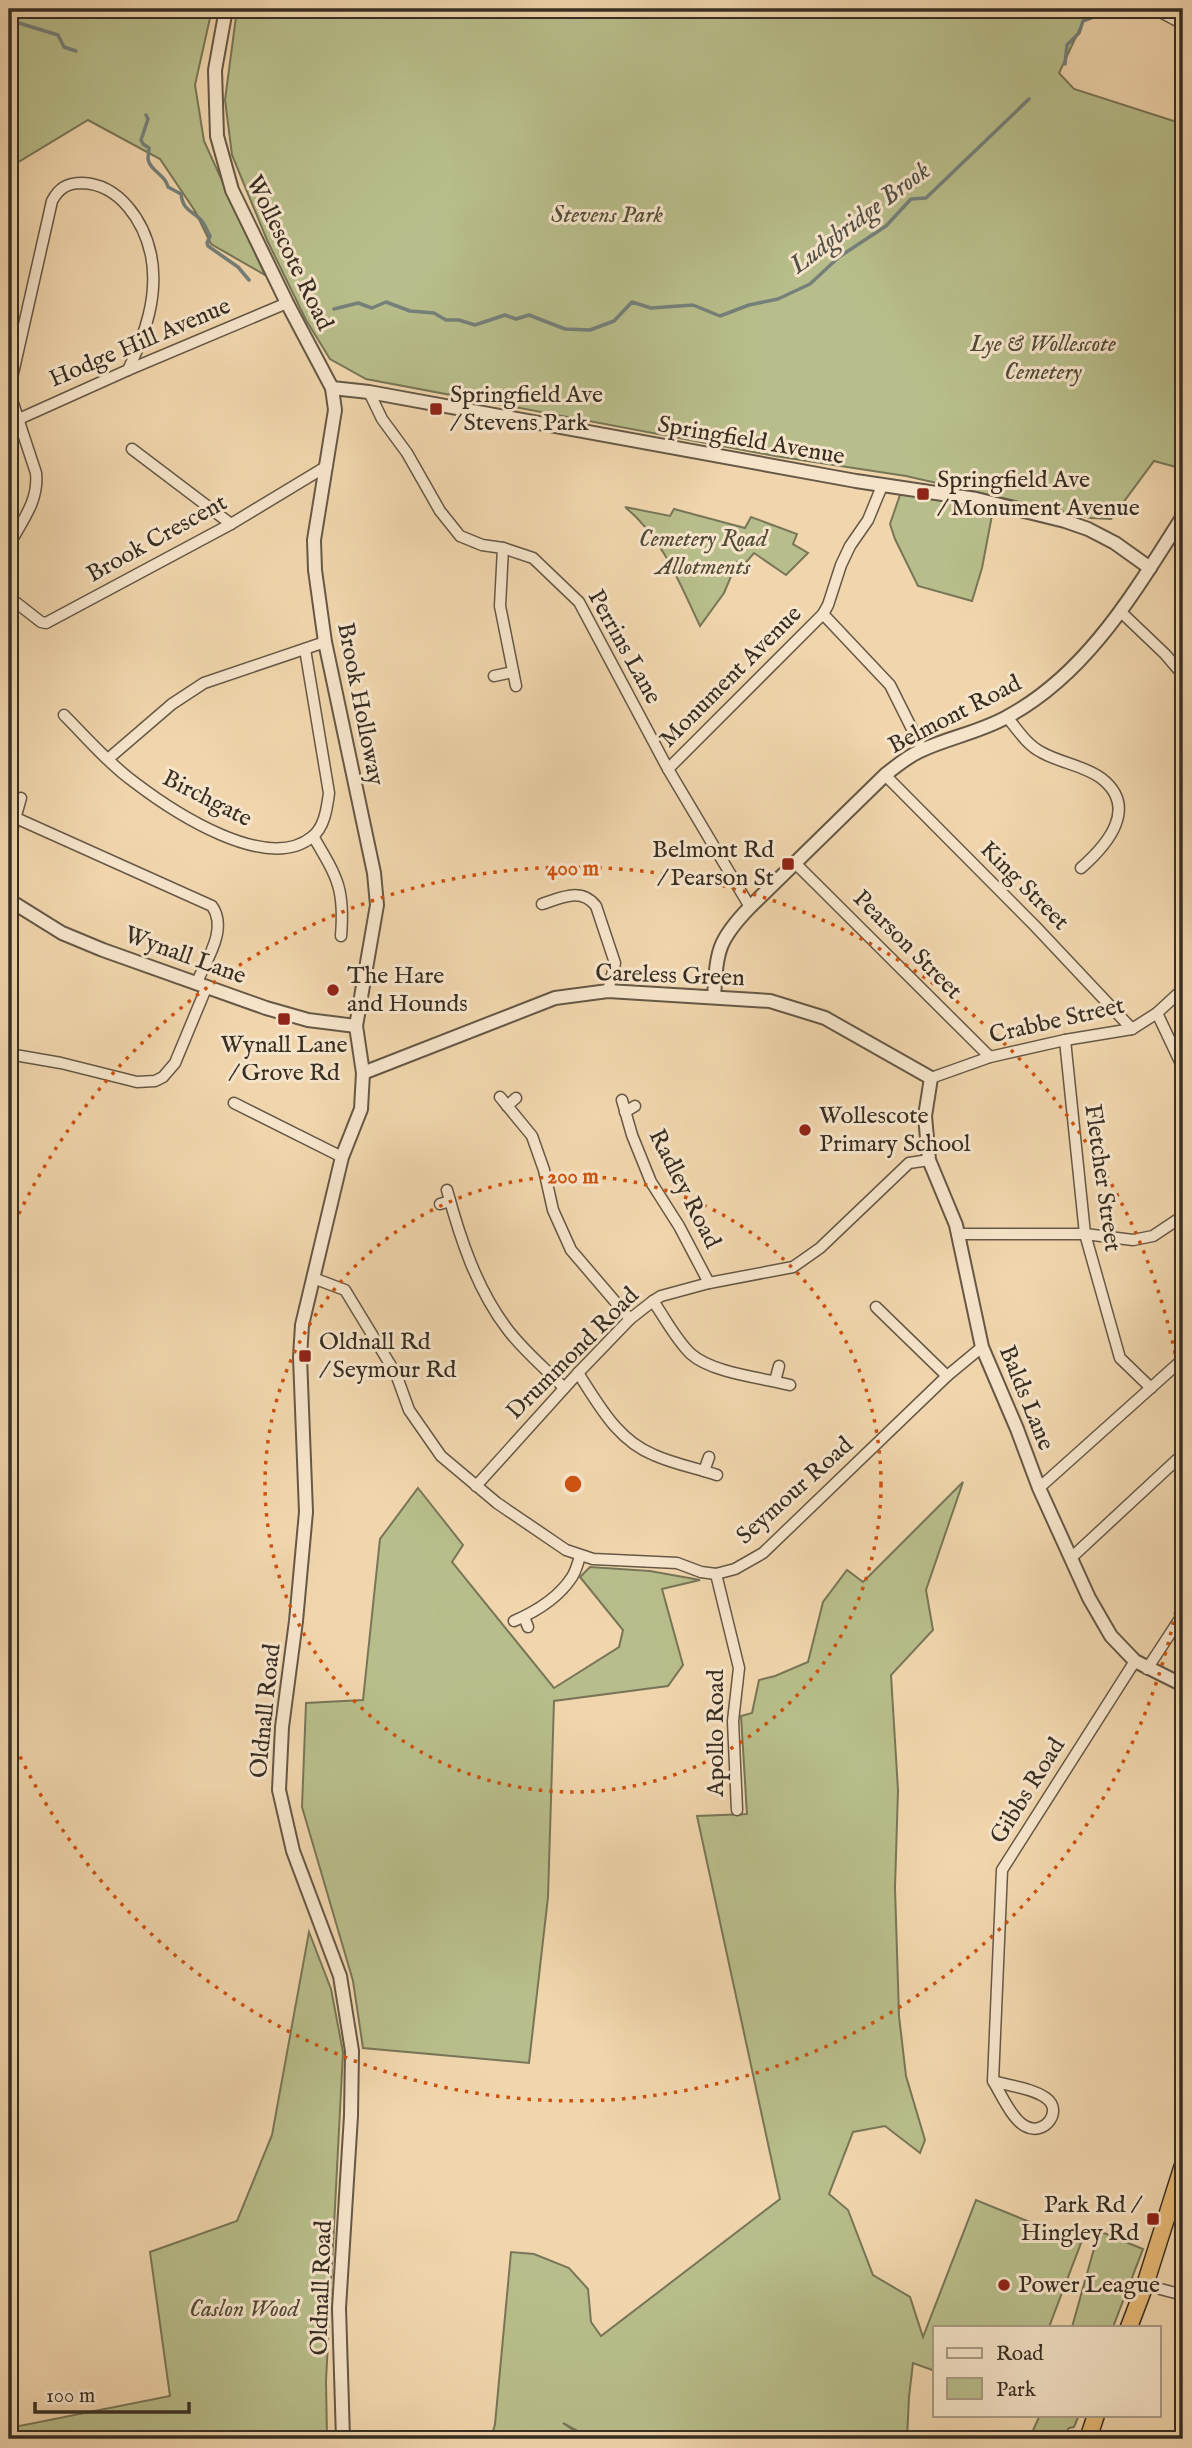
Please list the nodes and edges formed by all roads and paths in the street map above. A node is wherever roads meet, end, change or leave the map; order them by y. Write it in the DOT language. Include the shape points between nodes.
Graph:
graph roads {
  1 [pos="226,9"];
  2 [pos="1155,9"];
  3 [pos="1183,24"];
  4 [pos="287,303"];
  5 [pos="128,370"];
  6 [pos="332,388"];
  7 [pos="369,392"];
  8 [pos="19,419"];
  9 [pos="132,449"];
  10 [pos="327,466"];
  11 [pos="882,486"];
  12 [pos="1183,516"];
  13 [pos="231,524"];
  14 [pos="9,545"];
  15 [pos="503,548"];
  16 [pos="1150,568"];
  17 [pos="9,597"];
  18 [pos="1121,612"];
  19 [pos="823,614"];
  20 [pos="325,642"];
  21 [pos="305,649"];
  22 [pos="513,672"];
  23 [pos="494,676"];
  24 [pos="1183,676"];
  25 [pos="516,687"];
  26 [pos="64,715"];
  27 [pos="1007,718"];
  28 [pos="922,749"];
  29 [pos="108,759"];
  30 [pos="668,769"];
  31 [pos="885,775"];
  32 [pos="22,798"];
  33 [pos="16,818"];
  34 [pos="11,833"];
  35 [pos="313,836"];
  36 [pos="794,863"];
  37 [pos="1081,868"];
  38 [pos="9,900"];
  39 [pos="542,904"];
  40 [pos="750,907"];
  41 [pos="341,936"];
  42 [pos="202,984"];
  43 [pos="1183,989"];
  44 [pos="608,991"];
  45 [pos="714,997"];
  46 [pos="1157,1013"];
  47 [pos="356,1026"];
  48 [pos="1132,1029"];
  49 [pos="1065,1040"];
  50 [pos="9,1054"];
  51 [pos="990,1057"];
  52 [pos="1183,1068"];
  53 [pos="363,1073"];
  54 [pos="931,1078"];
  55 [pos="499,1097"];
  56 [pos="516,1098"];
  57 [pos="622,1100"];
  58 [pos="507,1106"];
  59 [pos="635,1106"];
  60 [pos="239,1108"];
  61 [pos="625,1112"];
  62 [pos="342,1157"];
  63 [pos="929,1160"];
  64 [pos="447,1190"];
  65 [pos="1183,1216"];
  66 [pos="957,1234"];
  67 [pos="1085,1234"];
  68 [pos="313,1278"];
  69 [pos="709,1283"];
  70 [pos="653,1301"];
  71 [pos="876,1307"];
  72 [pos="630,1319"];
  73 [pos="982,1347"];
  74 [pos="1183,1359"];
  75 [pos="779,1366"];
  76 [pos="578,1373"];
  77 [pos="947,1376"];
  78 [pos="775,1381"];
  79 [pos="790,1385"];
  80 [pos="564,1388"];
  81 [pos="1151,1388"];
  82 [pos="1183,1454"];
  83 [pos="709,1457"];
  84 [pos="704,1471"];
  85 [pos="716,1475"];
  86 [pos="476,1486"];
  87 [pos="1040,1488"];
  88 [pos="580,1556"];
  89 [pos="1070,1558"];
  90 [pos="716,1574"];
  91 [pos="1183,1614"];
  92 [pos="528,1628"];
  93 [pos="1135,1661"];
  94 [pos="1147,1669"];
  95 [pos="1183,1685"];
  96 [pos="737,1810"];
  97 [pos="993,2081"];
  98 [pos="1183,2165"];
  99 [pos="1145,2285"];
  100 [pos="1183,2295"];
  101 [pos="1129,2326"];
  102 [pos="1096,2416"];
  103 [pos="343,2439"];
  104 [pos="1088,2439"];
  1 -- 4 [label="street, Wollescote Road" via="215,70 217,136 232,190"];
  2 -- 3 [label="street"];
  4 -- 5 [label="street, Hodge Hill Avenue"];
  4 -- 6 [label="street, Wollescote Road"];
  5 -- 8 [label="street, Hodge Hill Avenue"];
  5 -- 8 [label="street" via="152,301 146,237 116,195 72,183 52,201 9,391"];
  6 -- 7 [label="street, Springfield Avenue"];
  6 -- 10 [label="street, Brook Holloway" via="335,410"];
  7 -- 11 [label="street, Springfield Avenue"];
  7 -- 15 [label="street, Perrins Lane" via="440,511 460,536"];
  8 -- 14 [label="street" via="37,485 36,497"];
  9 -- 13 [label="street" via="145,452"];
  10 -- 13 [label="street, Brook Crescent"];
  10 -- 20 [label="street, Brook Holloway" via="314,540"];
  11 -- 16 [label="street, Springfield Avenue" via="976,499 1065,521 1115,543"];
  11 -- 19 [label="street, Monument Avenue" via="841,565"];
  12 -- 16 [label="street, Belmont Road"];
  13 -- 17 [label="street, Brook Crescent" via="46,623"];
  15 -- 22 [label="street" via="500,606"];
  15 -- 30 [label="street, Perrins Lane" via="533,558 579,602"];
  16 -- 18 [label="street, Belmont Road"];
  18 -- 24 [label="street"];
  18 -- 27 [label="street, Belmont Road" via="1058,680"];
  19 -- 28 [label="street, Monument Avenue" via="890,685"];
  19 -- 30 [label="street, Monument Avenue"];
  20 -- 21 [label="street"];
  20 -- 47 [label="street, Brook Holloway" via="377,905"];
  21 -- 29 [label="street" via="204,683"];
  21 -- 35 [label="street" via="329,793 327,809"];
  22 -- 23 [label="street"];
  22 -- 25 [label="street"];
  26 -- 29 [label="street, Birchgate"];
  27 -- 28 [label="street, Belmont Road"];
  27 -- 37 [label="street" via="1039,751 1100,778 1113,793 1116,827 1108,842"];
  28 -- 31 [label="street, Belmont Road"];
  29 -- 35 [label="street, Birchgate" via="174,809 229,839 270,849"];
  30 -- 40 [label="street, Perrins Lane"];
  31 -- 36 [label="street, Belmont Road"];
  31 -- 48 [label="street, King Street"];
  32 -- 33 [label="street"];
  33 -- 34 [label="street"];
  33 -- 42 [label="street" via="212,906 219,916 218,933"];
  35 -- 41 [label="street" via="337,878"];
  36 -- 40 [label="street, Belmont Road"];
  36 -- 51 [label="street, Pearson Street"];
  38 -- 42 [label="street, Wynall Lane" via="62,933"];
  39 -- 44 [label="street" via="578,894 592,900 615,963"];
  40 -- 45 [label="street, Belmont Road" via="719,948"];
  42 -- 47 [label="street, Wynall Lane" via="308,1020"];
  42 -- 50 [label="street" via="175,1063 155,1081 138,1082"];
  43 -- 46 [label="street, Crabbe Street"];
  44 -- 45 [label="street, Careless Green"];
  44 -- 53 [label="street, Careless Green" via="555,998"];
  45 -- 54 [label="street, Careless Green" via="770,1001 825,1018"];
  46 -- 48 [label="street, Crabbe Street"];
  46 -- 52 [label="street"];
  47 -- 53 [label="street, Oldnall Road"];
  48 -- 49 [label="street, Crabbe Street"];
  49 -- 51 [label="street, Crabbe Street"];
  49 -- 67 [label="street, Fletcher Street"];
  51 -- 54 [label="street, Crabbe Street"];
  53 -- 62 [label="street, Oldnall Road" via="361,1109"];
  54 -- 63 [label="street, Balds Lane" via="925,1116"];
  55 -- 58 [label="street"];
  56 -- 58 [label="street"];
  57 -- 61 [label="street, Radley Road"];
  58 -- 72 [label="street" via="532,1136 571,1250"];
  59 -- 61 [label="street, Radley Road"];
  60 -- 62 [label="street"];
  61 -- 69 [label="street, Radley Road" via="652,1182"];
  62 -- 68 [label="street, Oldnall Road"];
  63 -- 66 [label="street, Balds Lane"];
  63 -- 69 [label="street, Drummond Road" via="909,1163 820,1248 793,1267"];
  64 -- 80 [label="street" via="445,1203 485,1295 508,1330"];
  65 -- 67 [label="street" via="1153,1236 1133,1240"];
  66 -- 67 [label="street"];
  66 -- 73 [label="street, Balds Lane"];
  67 -- 81 [label="street, Fletcher Street" via="1120,1358"];
  68 -- 86 [label="street" via="345,1290 396,1374 409,1410 441,1457"];
  68 -- 103 [label="street, Oldnall Road" via="300,1357 306,1512 279,1790 293,1851 340,1976 352,2052 340,2308"];
  69 -- 70 [label="street, Drummond Road"];
  70 -- 72 [label="street, Drummond Road"];
  70 -- 78 [label="street" via="694,1357"];
  71 -- 77 [label="street"];
  72 -- 76 [label="street, Drummond Road"];
  73 -- 77 [label="street, Seymour Road"];
  73 -- 87 [label="street, Balds Lane"];
  74 -- 81 [label="street"];
  75 -- 78 [label="street"];
  76 -- 80 [label="street, Drummond Road"];
  76 -- 84 [label="street" via="626,1439 651,1454"];
  77 -- 90 [label="street, Seymour Road" via="763,1553"];
  78 -- 79 [label="street"];
  80 -- 86 [label="street, Drummond Road"];
  81 -- 87 [label="street"];
  82 -- 89 [label="street"];
  83 -- 84 [label="street"];
  84 -- 85 [label="street"];
  86 -- 88 [label="street"];
  87 -- 89 [label="street, Balds Lane"];
  88 -- 90 [label="street" via="677,1563"];
  88 -- 92 [label="street" via="573,1577 535,1612 519,1619"];
  89 -- 93 [label="street, Balds Lane" via="1111,1636"];
  90 -- 96 [label="street, Apollo Road" via="739,1668 733,1721"];
  91 -- 94 [label="street"];
  93 -- 94 [label="street, Balds Lane"];
  93 -- 97 [label="street, Gibbs Road" via="1002,1870"];
  94 -- 95 [label="street, Balds Lane"];
  97 -- 97 [label="street" via="1025,2127 1045,2127 1052,2118 1047,2098"];
  98 -- 99 [label="highway"];
  99 -- 100 [label="street"];
  99 -- 101 [label="highway"];
  102 -- 104 [label="highway"];
}
